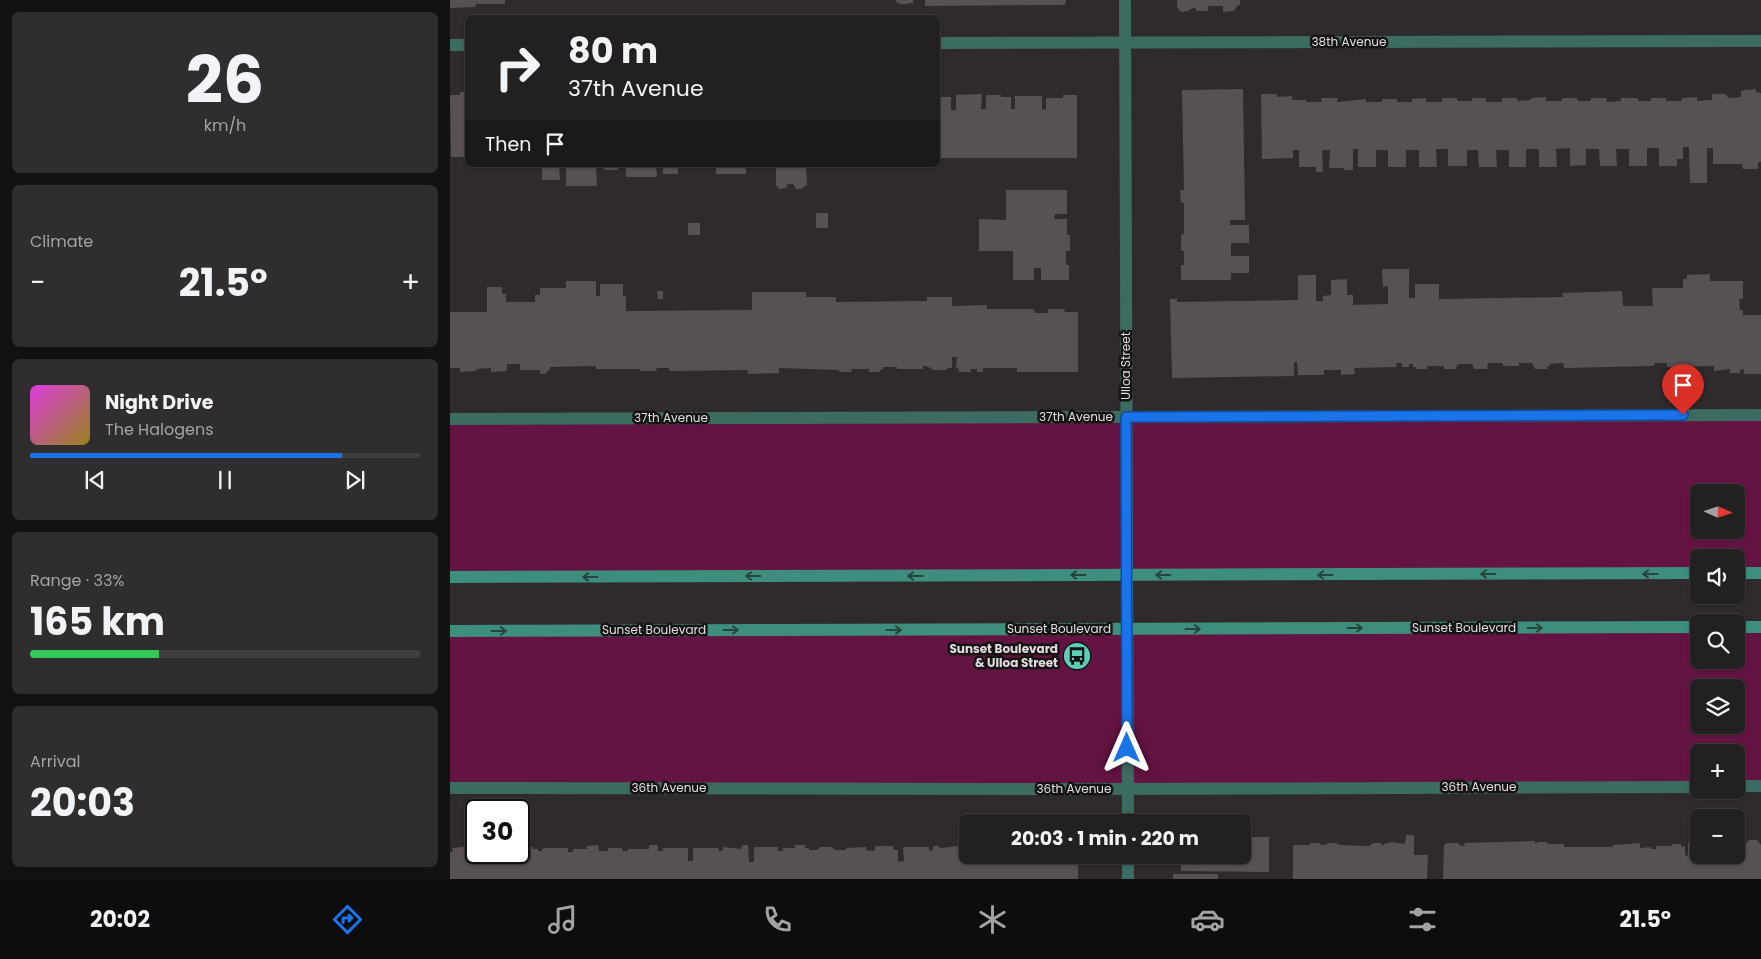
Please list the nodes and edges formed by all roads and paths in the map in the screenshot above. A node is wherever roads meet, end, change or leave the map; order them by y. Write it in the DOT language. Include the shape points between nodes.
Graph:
graph roads {
  1 [pos="1125,0"];
  2 [pos="1761,41"];
  3 [pos="1125,43"];
  4 [pos="940,44"];
  5 [pos="450,45"];
  6 [pos="465,45"];
  7 [pos="1761,415"];
  8 [pos="1126,417"];
  9 [pos="450,419"];
  10 [pos="1690,573"];
  11 [pos="1745,573"];
  12 [pos="1761,573"];
  13 [pos="1126,575"];
  14 [pos="450,577"];
  15 [pos="1690,627"];
  16 [pos="1745,627"];
  17 [pos="1761,627"];
  18 [pos="1127,629"];
  19 [pos="450,631"];
  20 [pos="1745,786"];
  21 [pos="1761,786"];
  22 [pos="1690,787"];
  23 [pos="450,788"];
  24 [pos="1127,789"];
  25 [pos="1128,814"];
  26 [pos="1128,864"];
  27 [pos="1128,879"];
  1 -- 3 [label="street, Ulloa Street"];
  2 -- 3 [label="street, 38th Avenue"];
  3 -- 4 [label="street, 38th Avenue"];
  3 -- 8 [label="street, Ulloa Street"];
  5 -- 6 [label="street"];
  7 -- 8 [label="street, 37th Avenue"];
  8 -- 9 [label="street, 37th Avenue"];
  8 -- 13 [label="street, Ulloa Street"];
  10 -- 13 [label="main road, one-way"];
  11 -- 12 [label="main road"];
  13 -- 14 [label="main road, one-way"];
  13 -- 18 [label="street, Ulloa Street"];
  18 -- 15 [label="main road, Sunset Boulevard, one-way"];
  16 -- 17 [label="main road"];
  19 -- 18 [label="main road, Sunset Boulevard, one-way"];
  18 -- 24 [label="street, Ulloa Street"];
  20 -- 21 [label="street"];
  22 -- 24 [label="street, 36th Avenue"];
  23 -- 24 [label="street, 36th Avenue"];
  24 -- 25 [label="street, Ulloa Street"];
  26 -- 27 [label="street"];
}
